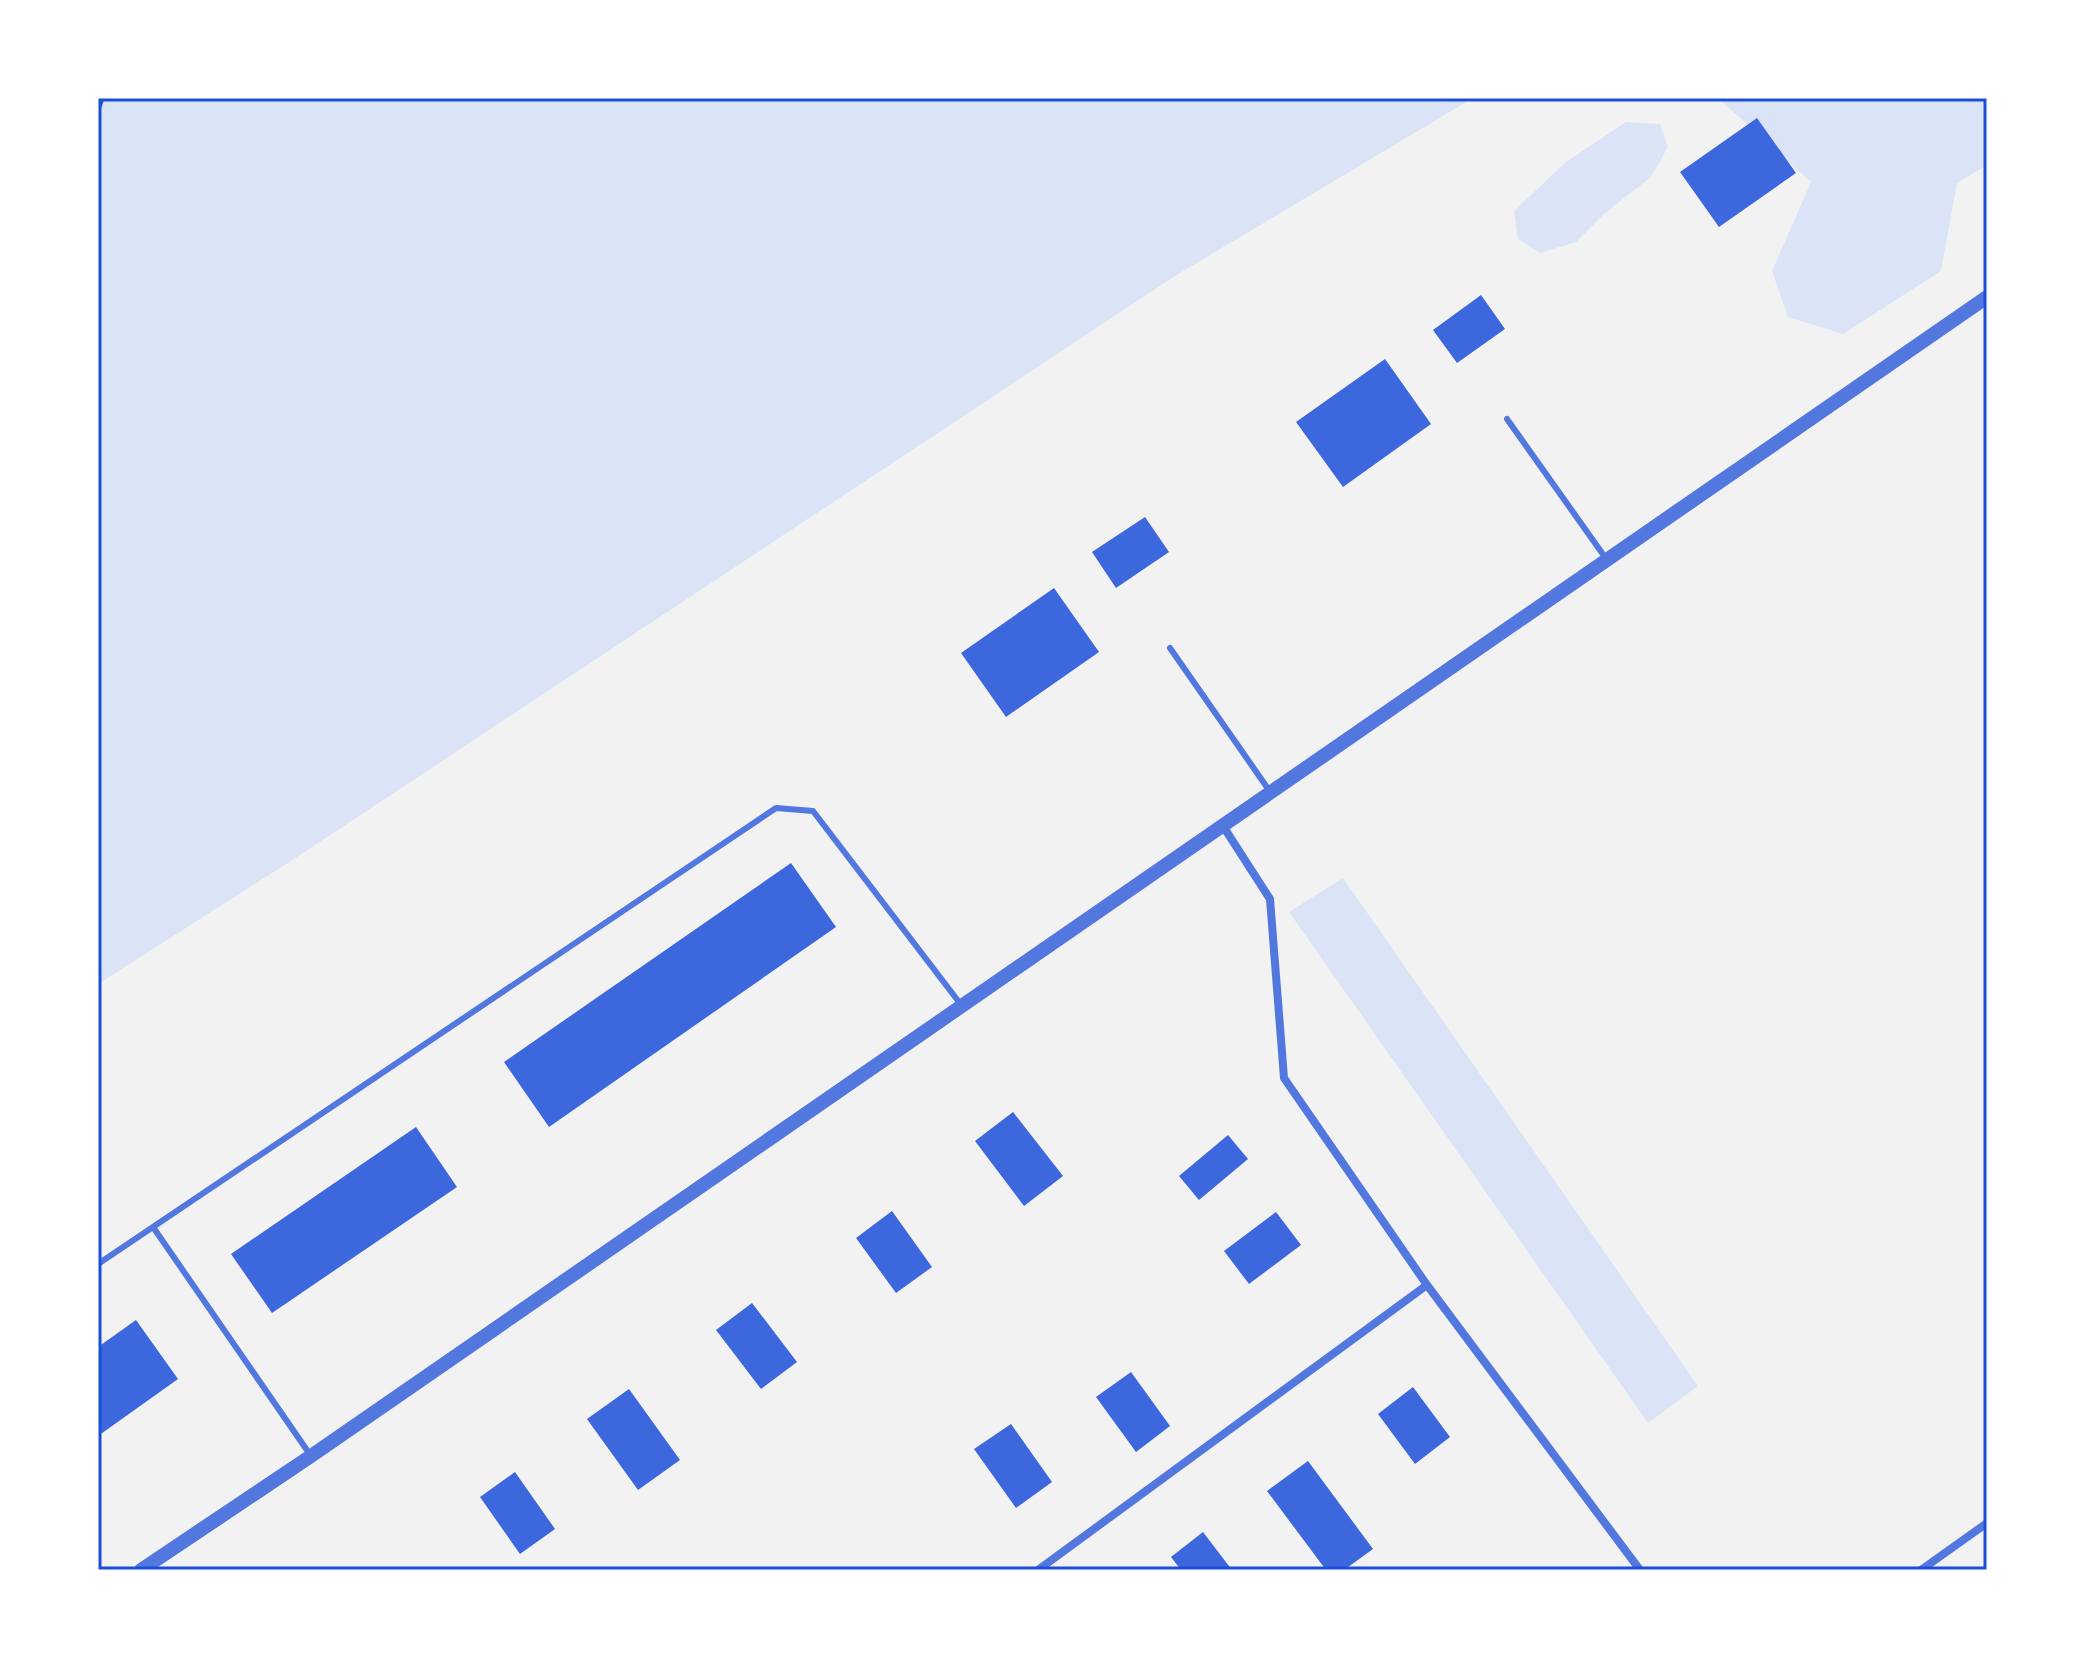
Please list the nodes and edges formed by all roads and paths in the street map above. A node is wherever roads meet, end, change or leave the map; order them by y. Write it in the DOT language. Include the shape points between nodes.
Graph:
graph roads {
  1 [pos="102,98"];
  2 [pos="98,110"];
  3 [pos="1987,297"];
  4 [pos="1507,419"];
  5 [pos="1607,560"];
  6 [pos="1170,648"];
  7 [pos="1271,793"];
  8 [pos="1223,826"];
  9 [pos="962,1006"];
  10 [pos="153,1227"];
  11 [pos="98,1264"];
  12 [pos="1427,1285"];
  13 [pos="311,1456"];
  14 [pos="1987,1523"];
  15 [pos="141,1570"];
  16 [pos="1038,1570"];
  17 [pos="1640,1570"];
  18 [pos="1921,1570"];
  1 -- 2 [label="path"];
  3 -- 5 [label="street"];
  4 -- 5 [label="lane"];
  5 -- 7 [label="street"];
  6 -- 7 [label="lane"];
  7 -- 8 [label="street"];
  8 -- 9 [label="street"];
  8 -- 12 [label="street" via="1270,899 1284,1078"];
  9 -- 10 [label="lane" via="813,811 776,808"];
  9 -- 13 [label="street"];
  10 -- 11 [label="lane"];
  10 -- 13 [label="lane"];
  12 -- 16 [label="street"];
  12 -- 17 [label="street"];
  13 -- 15 [label="street"];
  14 -- 18 [label="street"];
}
